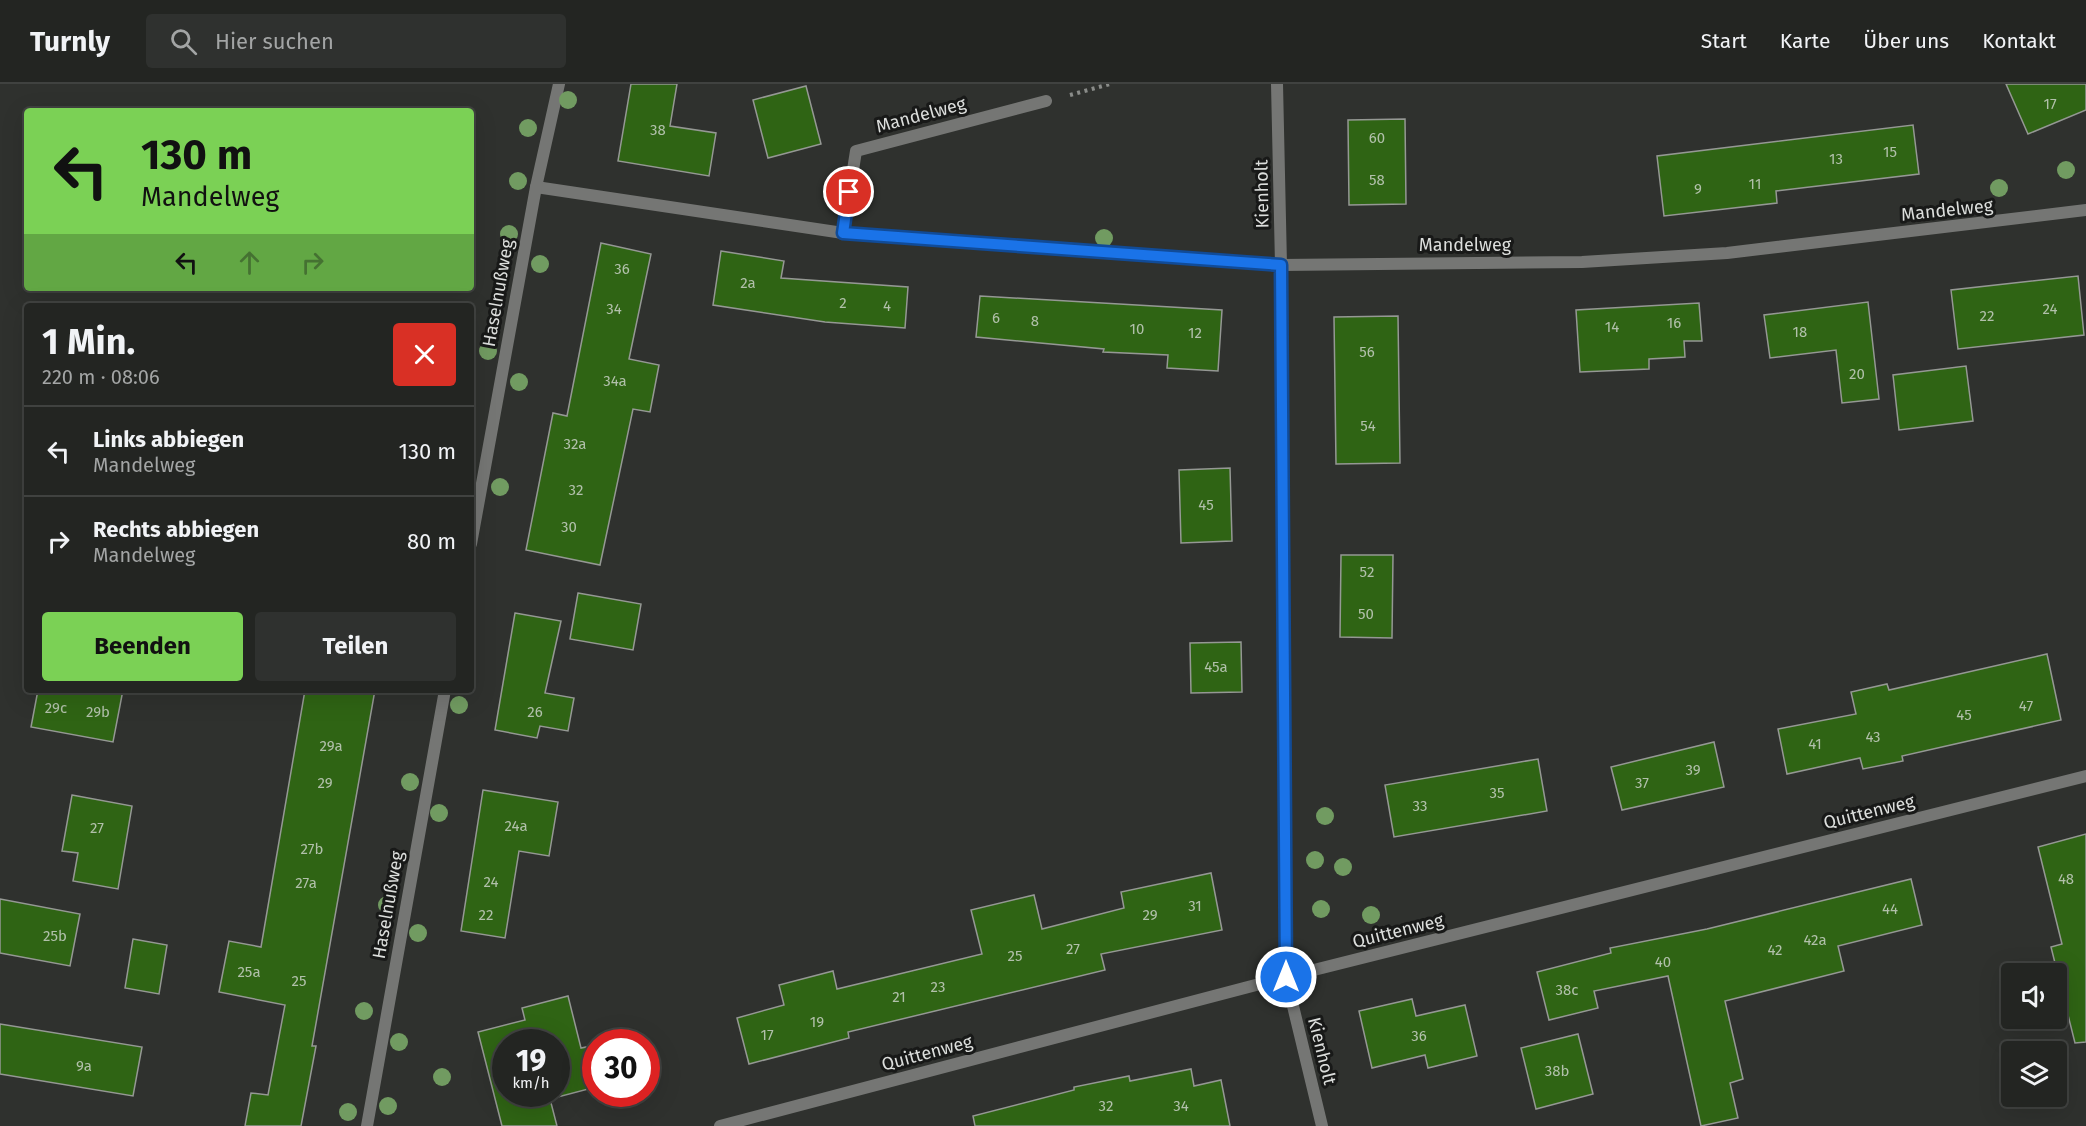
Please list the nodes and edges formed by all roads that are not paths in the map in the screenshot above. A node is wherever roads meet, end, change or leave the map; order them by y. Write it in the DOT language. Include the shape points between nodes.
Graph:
graph roads {
  1 [pos="559,84"];
  2 [pos="1277,84"];
  3 [pos="1046,101"];
  4 [pos="536,187"];
  5 [pos="2086,210"];
  6 [pos="843,233"];
  7 [pos="1281,265"];
  8 [pos="474,528"];
  9 [pos="444,693"];
  10 [pos="2086,776"];
  11 [pos="1286,977"];
  12 [pos="367,1126"];
  13 [pos="720,1126"];
  14 [pos="1322,1126"];
  1 -- 4 [label="street, Haselnußweg"];
  2 -- 7 [label="street, Kienholt"];
  3 -- 6 [label="street, Mandelweg" via="856,151"];
  4 -- 6 [label="street, Mandelweg"];
  4 -- 8 [label="street, Haselnußweg"];
  5 -- 7 [label="street, Mandelweg" via="1727,253 1582,262"];
  6 -- 7 [label="street, Mandelweg"];
  7 -- 11 [label="street, Kienholt"];
  9 -- 12 [label="street, Haselnußweg"];
  10 -- 11 [label="street, Quittenweg"];
  11 -- 13 [label="street, Quittenweg"];
  11 -- 14 [label="street, Kienholt"];
}
